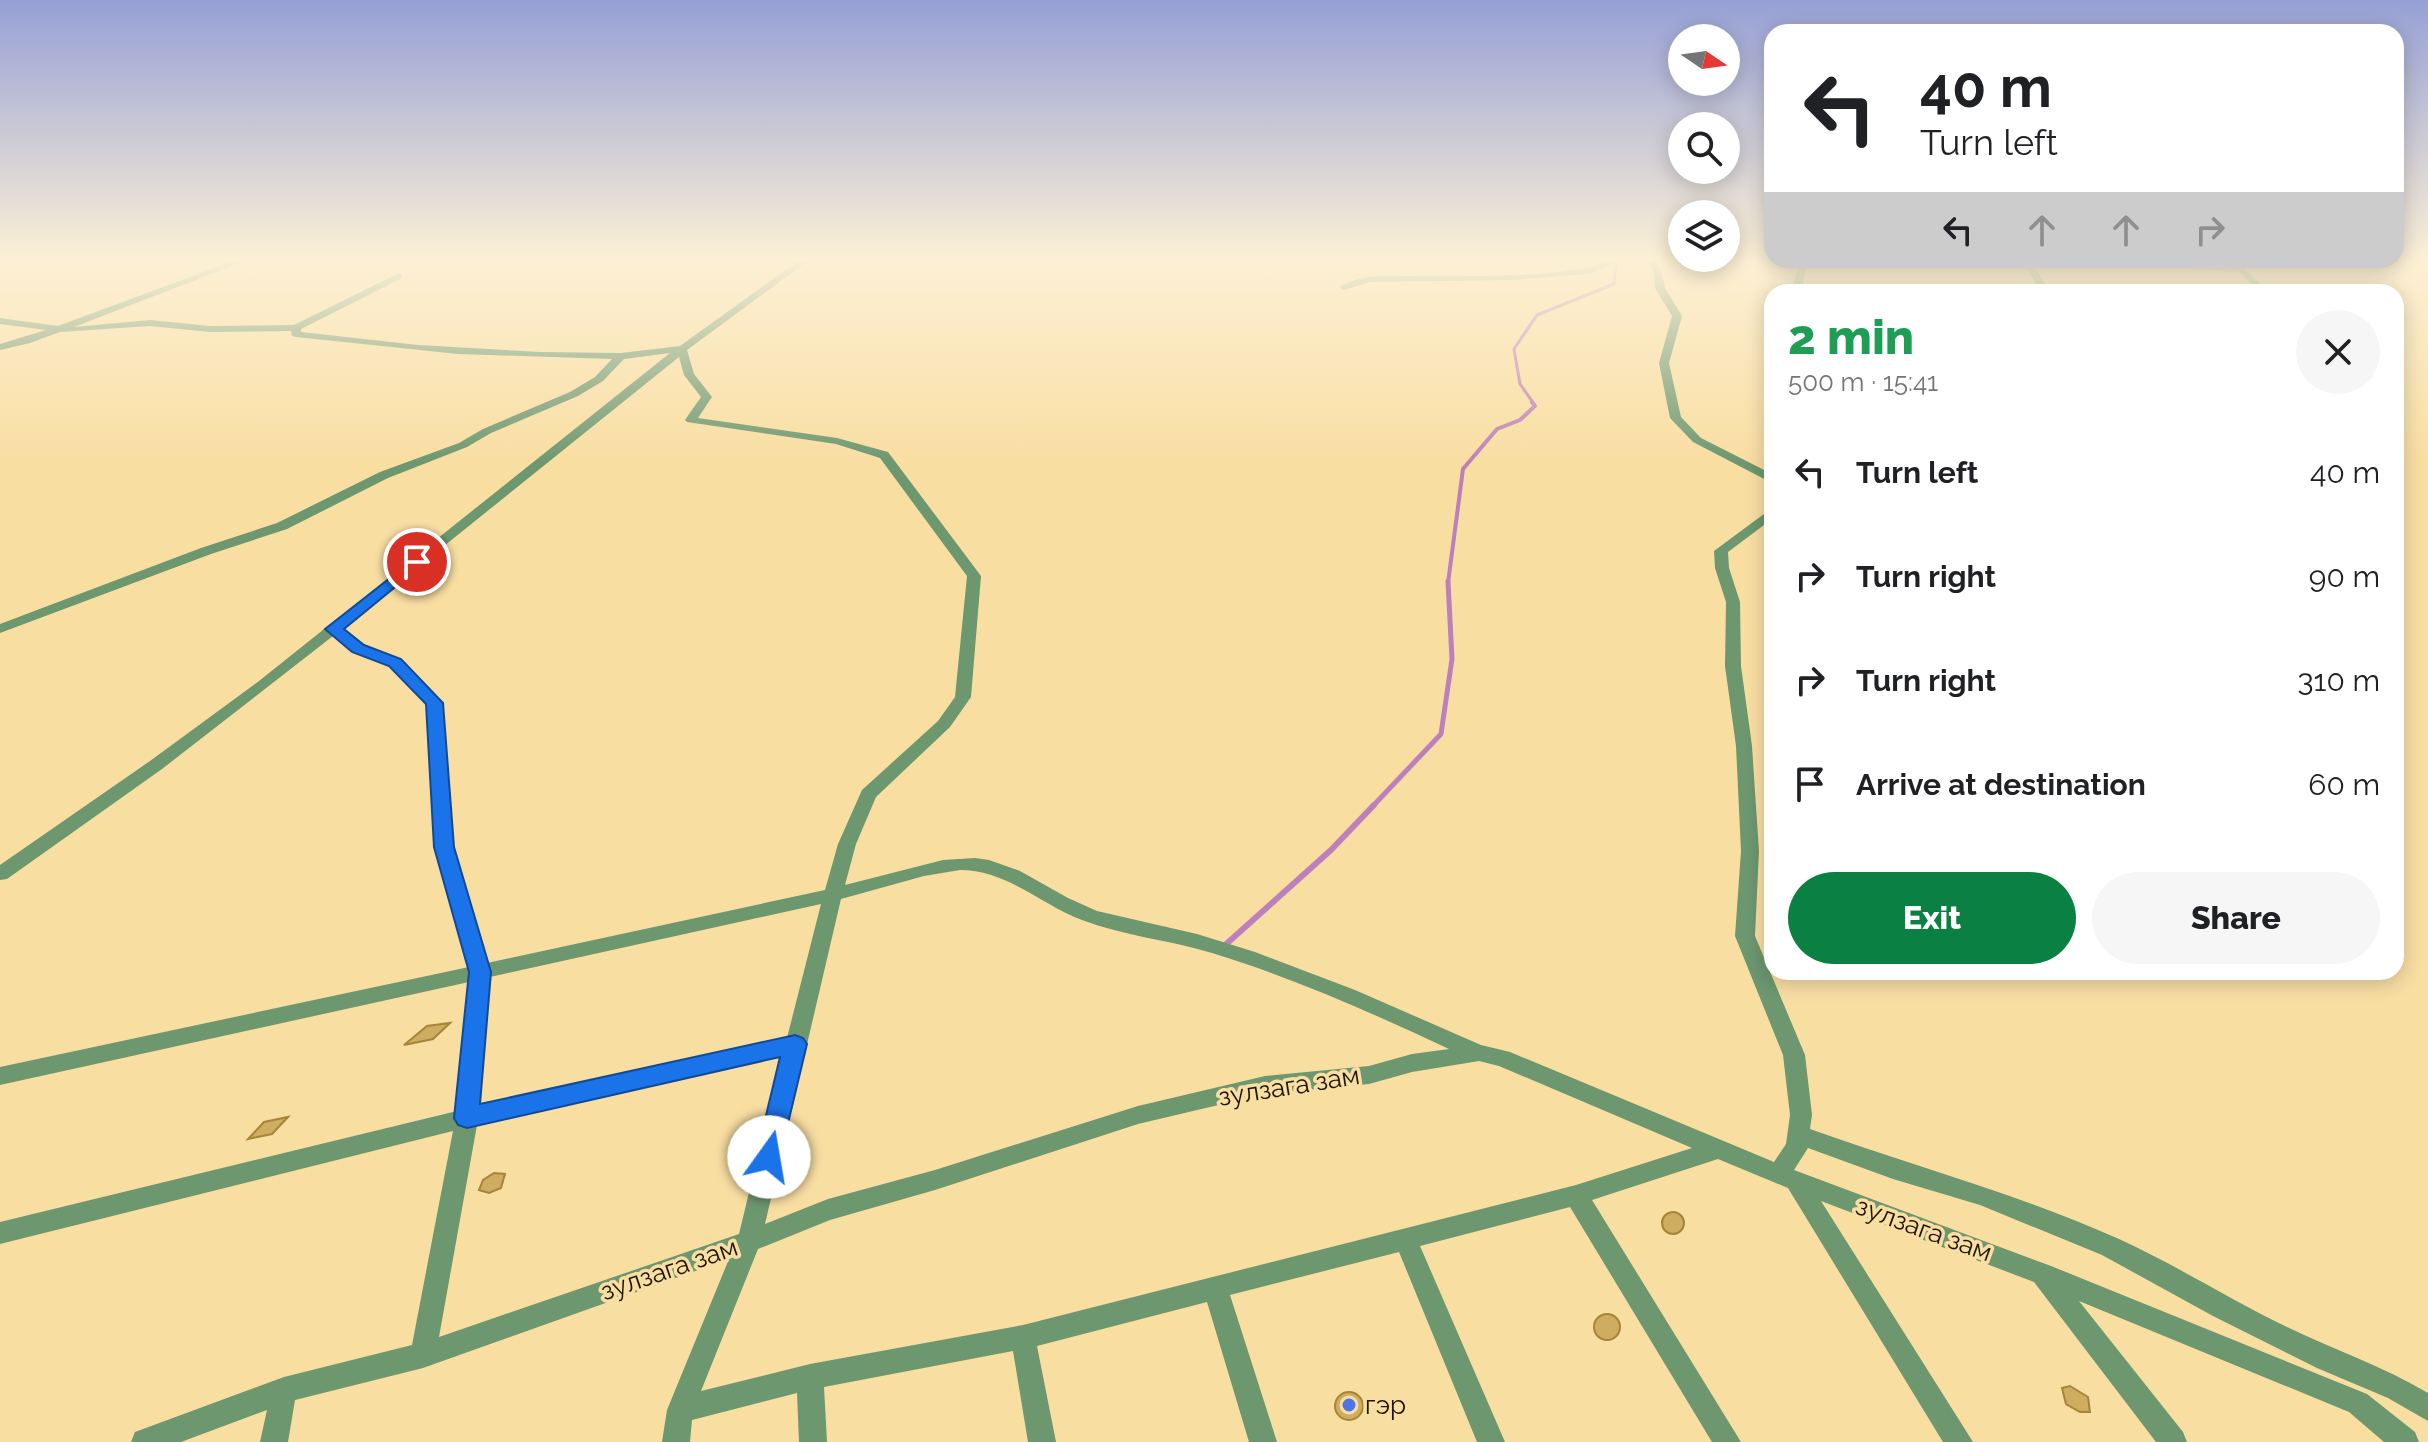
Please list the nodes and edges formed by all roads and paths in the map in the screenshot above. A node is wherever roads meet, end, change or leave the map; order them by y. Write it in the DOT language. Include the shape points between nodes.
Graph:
graph roads {
  1 [pos="58,328"];
  2 [pos="65,328"];
  3 [pos="88,328"];
  4 [pos="203,328"];
  5 [pos="271,328"];
  6 [pos="296,328"];
  7 [pos="711,328"];
  8 [pos="1674,328"];
  9 [pos="0,347"];
  10 [pos="682,349"];
  11 [pos="621,356"];
  12 [pos="1764,475"];
  13 [pos="1764,520"];
  14 [pos="0,629"];
  15 [pos="334,629"];
  16 [pos="0,874"];
  17 [pos="833,895"];
  18 [pos="480,972"];
  19 [pos="795,1044"];
  20 [pos="1479,1053"];
  21 [pos="0,1076"];
  22 [pos="467,1118"];
  23 [pos="1799,1135"];
  24 [pos="1717,1150"];
  25 [pos="1787,1178"];
  26 [pos="1576,1195"];
  27 [pos="0,1233"];
  28 [pos="1405,1238"];
  29 [pos="749,1241"];
  30 [pos="2042,1274"];
  31 [pos="1215,1287"];
  32 [pos="1023,1337"];
  33 [pos="423,1355"];
  34 [pos="810,1377"];
  35 [pos="284,1390"];
  36 [pos="2428,1408"];
  37 [pos="680,1410"];
  38 [pos="145,1442"];
  39 [pos="274,1442"];
  40 [pos="676,1442"];
  41 [pos="813,1442"];
  42 [pos="1042,1442"];
  43 [pos="1263,1442"];
  44 [pos="1491,1442"];
  45 [pos="1727,1442"];
  46 [pos="1959,1442"];
  47 [pos="2173,1442"];
  48 [pos="2405,1442"];
  1 -- 9 [label="street"];
  2 -- 3 [label="street"];
  4 -- 5 [label="street"];
  6 -- 11 [label="street" via="296,334 382,346 532,358"];
  7 -- 10 [label="street"];
  8 -- 12 [label="street" via="1664,363 1676,418 1697,440"];
  10 -- 11 [label="street"];
  10 -- 15 [label="street"];
  10 -- 17 [label="street" via="689,375 707,397 691,420 837,441 884,455 974,576 963,697 944,724 868,794"];
  11 -- 14 [label="street" via="599,379 574,394 384,475 282,526"];
  13 -- 23 [label="street" via="1721,551 1733,602 1733,666 1744,746 1750,851 1745,936 1794,1055"];
  15 -- 16 [label="street" via="156,765"];
  15 -- 18 [label="street" via="358,649 395,662 434,703 444,847"];
  17 -- 18 [label="street"];
  17 -- 19 [label="street"];
  17 -- 20 [label="street" via="943,867 998,868 1074,910 1213,946 1361,998"];
  18 -- 21 [label="street"];
  18 -- 22 [label="street"];
  19 -- 22 [label="street"];
  19 -- 29 [label="street"];
  20 -- 24 [label="street, зулзага зам" via="1502,1058"];
  20 -- 29 [label="street, зулзага зам" via="1369,1075 1265,1085 1138,1115 828,1210"];
  22 -- 27 [label="street"];
  22 -- 33 [label="street"];
  23 -- 25 [label="street"];
  23 -- 36 [label="street" via="1983,1196 2111,1247 2222,1308"];
  24 -- 25 [label="street, зулзага зам"];
  24 -- 26 [label="street"];
  25 -- 30 [label="street, зулзага зам"];
  25 -- 46 [label="street"];
  26 -- 28 [label="street"];
  26 -- 45 [label="street"];
  28 -- 31 [label="street"];
  28 -- 44 [label="street"];
  29 -- 33 [label="street, зулзага зам"];
  29 -- 37 [label="street"];
  30 -- 47 [label="street"];
  30 -- 48 [label="street, зулзага зам" via="2358,1403"];
  31 -- 32 [label="street"];
  31 -- 43 [label="street"];
  32 -- 34 [label="street"];
  32 -- 42 [label="street"];
  33 -- 35 [label="street, зулзага зам"];
  34 -- 37 [label="street"];
  34 -- 41 [label="street"];
  35 -- 38 [label="street, зулзага зам"];
  35 -- 39 [label="street"];
  37 -- 40 [label="street"];
}
